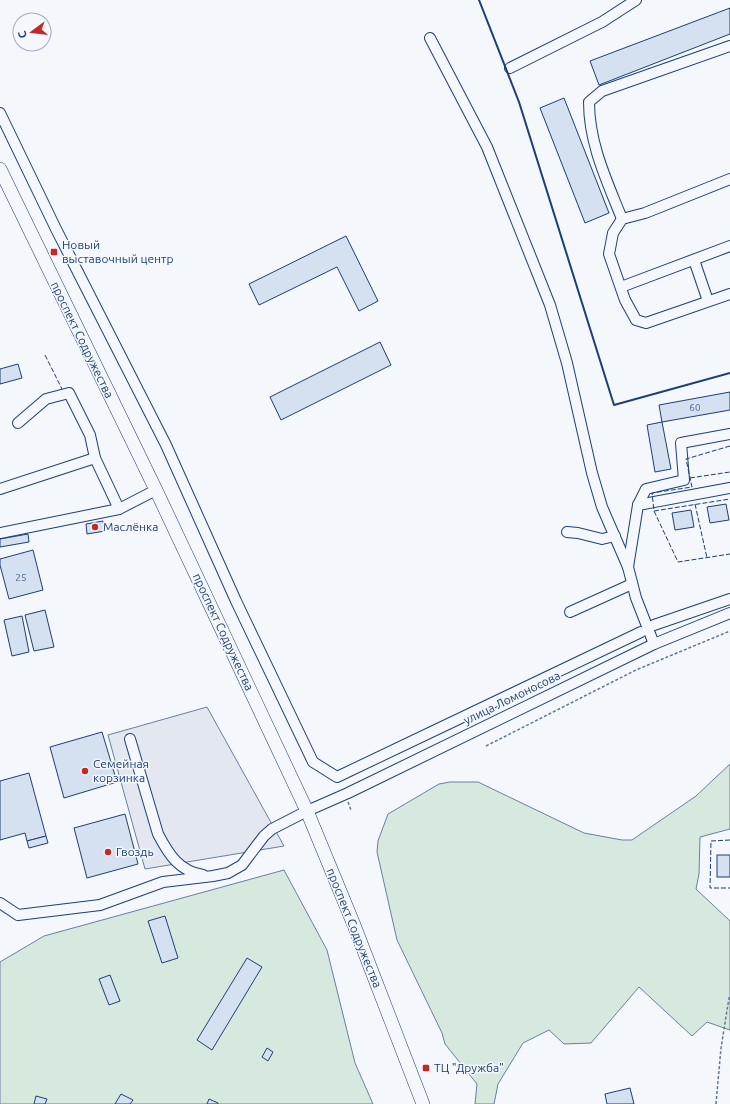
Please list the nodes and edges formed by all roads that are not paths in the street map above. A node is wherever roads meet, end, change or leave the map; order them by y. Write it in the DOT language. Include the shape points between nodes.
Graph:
graph roads {
  1 [pos="636,0"];
  2 [pos="430,38"];
  3 [pos="730,46"];
  4 [pos="510,68"];
  5 [pos="0,113"];
  6 [pos="0,169"];
  7 [pos="730,180"];
  8 [pos="622,219"];
  9 [pos="730,246"];
  10 [pos="694,260"];
  11 [pos="621,287"];
  12 [pos="730,294"];
  13 [pos="708,301"];
  14 [pos="18,424"];
  15 [pos="730,434"];
  16 [pos="96,458"];
  17 [pos="730,488"];
  18 [pos="0,489"];
  19 [pos="156,490"];
  20 [pos="638,505"];
  21 [pos="119,509"];
  22 [pos="566,532"];
  23 [pos="0,533"];
  24 [pos="615,536"];
  25 [pos="628,567"];
  26 [pos="632,584"];
  27 [pos="730,599"];
  28 [pos="570,612"];
  29 [pos="730,613"];
  30 [pos="654,625"];
  31 [pos="641,632"];
  32 [pos="654,644"];
  33 [pos="130,739"];
  34 [pos="307,811"];
  35 [pos="213,876"];
  36 [pos="0,903"];
  37 [pos="423,1104"];
  1 -- 4 [label="street" via="602,22"];
  2 -- 24 [label="street" via="487,147 550,305 565,356 592,473 602,507"];
  3 -- 8 [label="street" via="602,91 589,102 593,139"];
  5 -- 31 [label="street" via="166,445 236,601 313,762 337,777"];
  6 -- 19 [label="main road, проспект Содружества"];
  7 -- 8 [label="street" via="645,213"];
  8 -- 11 [label="street" via="612,233 609,254"];
  9 -- 10 [label="street"];
  10 -- 11 [label="street"];
  10 -- 13 [label="street"];
  11 -- 13 [label="street" via="636,320 646,323"];
  12 -- 13 [label="street"];
  14 -- 16 [label="street" via="46,399 69,393 90,435"];
  15 -- 20 [label="street" via="681,443 684,480 646,489"];
  16 -- 18 [label="street"];
  16 -- 21 [label="street"];
  17 -- 20 [label="street"];
  19 -- 21 [label="street"];
  19 -- 34 [label="main road, проспект Содружества"];
  20 -- 25 [label="street"];
  21 -- 23 [label="street"];
  22 -- 24 [label="street" via="602,539"];
  24 -- 25 [label="street"];
  25 -- 26 [label="street"];
  26 -- 28 [label="street"];
  26 -- 32 [label="street"];
  27 -- 30 [label="street"];
  29 -- 32 [label="street, улица Ломоносова"];
  32 -- 34 [label="street, улица Ломоносова"];
  33 -- 35 [label="street" via="158,834 164,844 175,862 185,869 196,874"];
  34 -- 35 [label="street, улица Ломоносова" via="267,832 242,865 228,873"];
  34 -- 37 [label="main road, проспект Содружества"];
  35 -- 36 [label="street, улица Ломоносова" via="163,882 100,905 18,915"];
}
